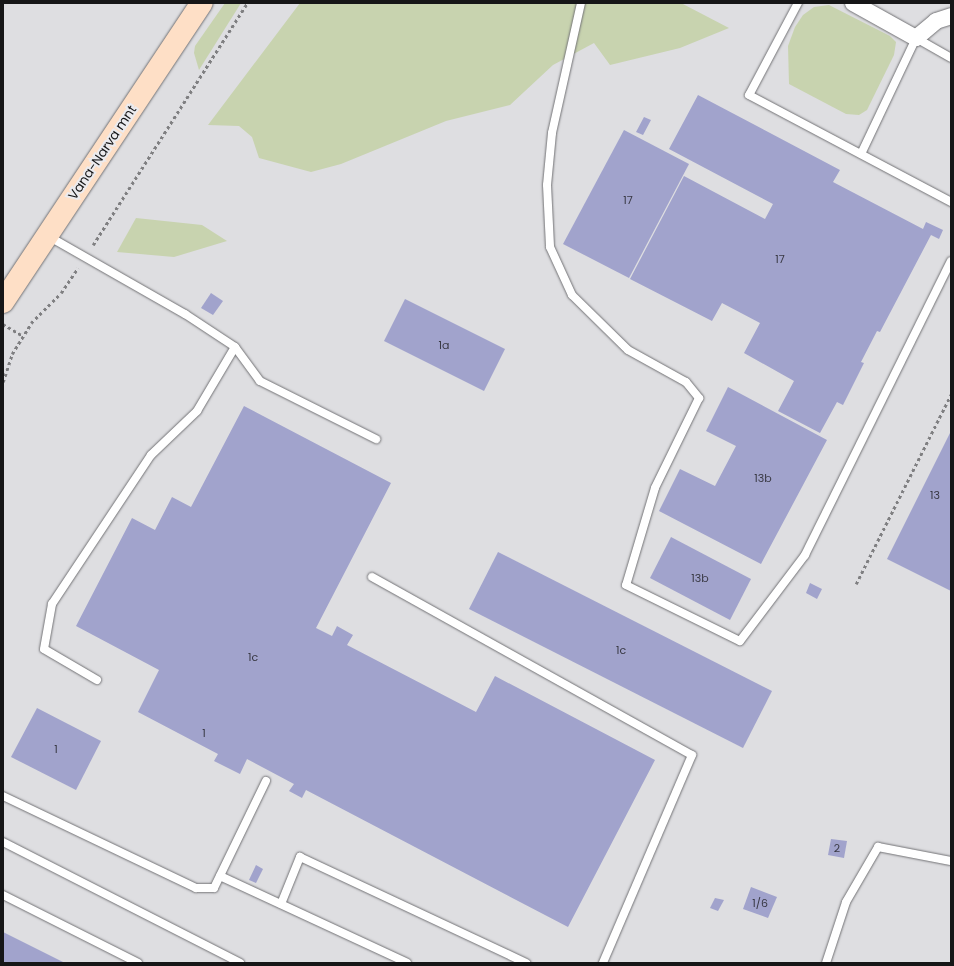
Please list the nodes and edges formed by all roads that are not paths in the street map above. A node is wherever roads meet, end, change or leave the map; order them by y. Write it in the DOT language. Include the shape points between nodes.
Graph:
graph roads {
  1 [pos="202,3"];
  2 [pos="581,3"];
  3 [pos="798,3"];
  4 [pos="853,3"];
  5 [pos="951,16"];
  6 [pos="916,38"];
  7 [pos="951,58"];
  8 [pos="861,154"];
  9 [pos="951,202"];
  10 [pos="48,236"];
  11 [pos="951,261"];
  12 [pos="3,302"];
  13 [pos="235,347"];
  14 [pos="376,439"];
  15 [pos="372,577"];
  16 [pos="96,680"];
  17 [pos="266,781"];
  18 [pos="3,796"];
  19 [pos="3,842"];
  20 [pos="951,861"];
  21 [pos="220,876"];
  22 [pos="3,895"];
  23 [pos="281,904"];
  24 [pos="138,963"];
  25 [pos="240,963"];
  26 [pos="407,963"];
  27 [pos="526,963"];
  28 [pos="603,963"];
  29 [pos="826,963"];
  1 -- 10 [label="main road, Vana-Narva mnt"];
  2 -- 11 [label="lane" via="552,133 547,185 550,247 572,295 628,350 686,382 699,398 655,488 626,585 740,641 805,555"];
  3 -- 8 [label="lane" via="749,95"];
  4 -- 6 [label="street"];
  5 -- 6 [label="street" via="936,22"];
  6 -- 7 [label="lane"];
  6 -- 8 [label="lane"];
  8 -- 9 [label="lane"];
  10 -- 12 [label="main road, Vana-Narva mnt"];
  10 -- 13 [label="lane" via="184,314"];
  13 -- 14 [label="lane" via="260,381"];
  13 -- 16 [label="lane" via="197,411 151,455 52,604 44,649"];
  15 -- 28 [label="lane" via="692,755"];
  17 -- 21 [label="lane"];
  18 -- 21 [label="lane" via="196,888 214,888"];
  19 -- 25 [label="lane"];
  20 -- 29 [label="lane" via="878,847 846,902"];
  21 -- 23 [label="lane"];
  22 -- 24 [label="lane"];
  23 -- 26 [label="lane"];
  23 -- 27 [label="lane" via="300,857"];
}
